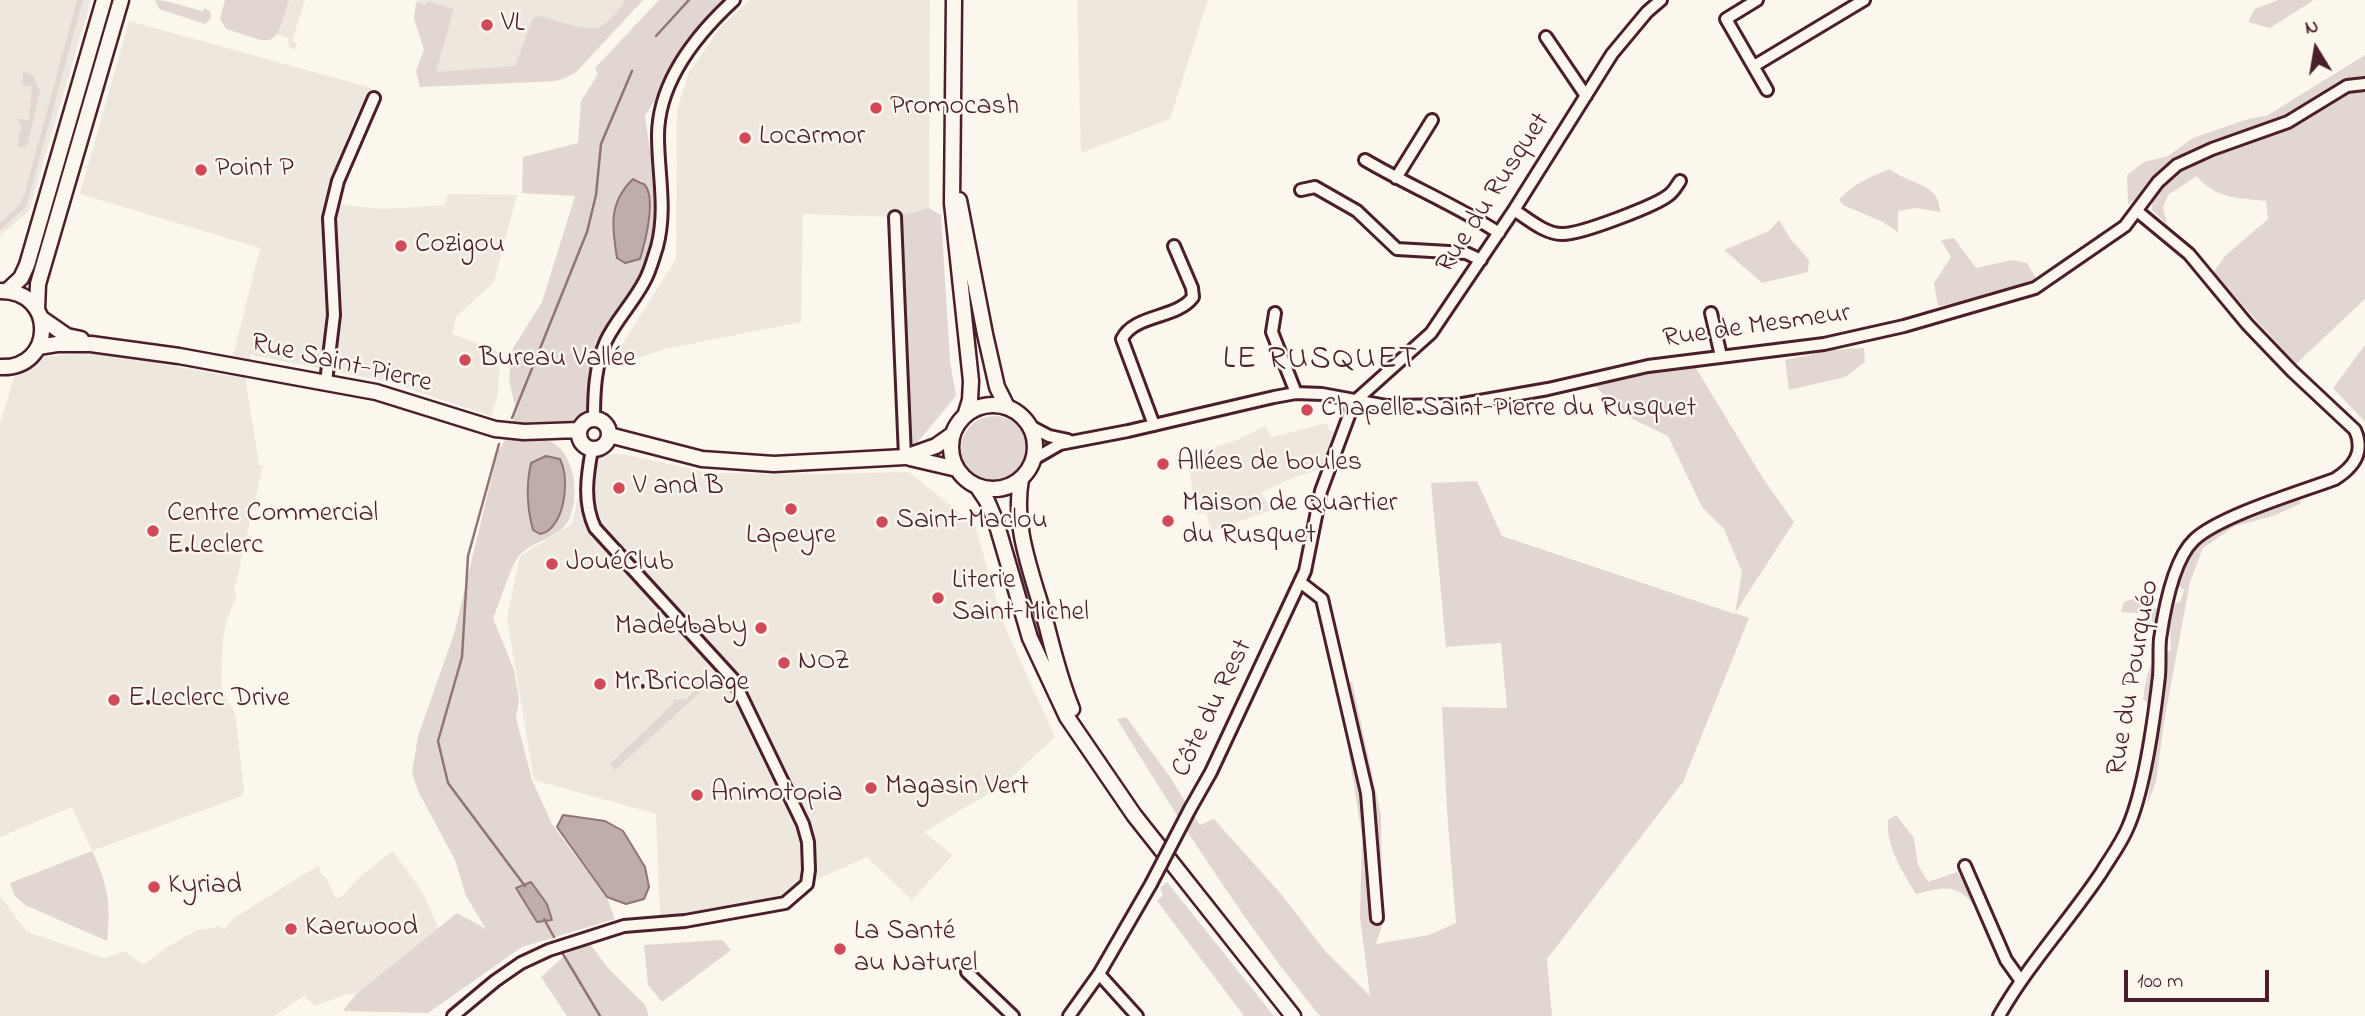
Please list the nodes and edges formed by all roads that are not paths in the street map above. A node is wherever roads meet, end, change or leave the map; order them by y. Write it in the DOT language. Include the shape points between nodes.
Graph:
graph roads {
  1 [pos="104,0"];
  2 [pos="121,0"];
  3 [pos="734,0"];
  4 [pos="954,0"];
  5 [pos="1661,0"];
  6 [pos="1757,0"];
  7 [pos="1864,0"];
  8 [pos="1546,37"];
  9 [pos="1754,66"];
  10 [pos="2365,85"];
  11 [pos="1767,90"];
  12 [pos="1586,96"];
  13 [pos="374,98"];
  14 [pos="1432,120"];
  15 [pos="1365,159"];
  16 [pos="954,172"];
  17 [pos="1396,178"];
  18 [pos="1680,181"];
  19 [pos="1301,190"];
  20 [pos="1514,210"];
  21 [pos="2137,211"];
  22 [pos="895,216"];
  23 [pos="1499,233"];
  24 [pos="1174,246"];
  25 [pos="1481,260"];
  26 [pos="4,291"];
  27 [pos="1275,313"];
  28 [pos="1712,313"];
  29 [pos="39,314"];
  30 [pos="91,344"];
  31 [pos="38,347"];
  32 [pos="1721,356"];
  33 [pos="6,367"];
  34 [pos="0,382"];
  35 [pos="326,382"];
  36 [pos="1296,393"];
  37 [pos="1354,402"];
  38 [pos="1007,407"];
  39 [pos="965,416"];
  40 [pos="594,419"];
  41 [pos="1154,425"];
  42 [pos="1030,426"];
  43 [pos="579,430"];
  44 [pos="953,434"];
  45 [pos="609,435"];
  46 [pos="1077,440"];
  47 [pos="2362,444"];
  48 [pos="592,449"];
  49 [pos="905,457"];
  50 [pos="1034,459"];
  51 [pos="957,469"];
  52 [pos="1021,480"];
  53 [pos="977,486"];
  54 [pos="1300,582"];
  55 [pos="1087,746"];
  56 [pos="1965,866"];
  57 [pos="1377,918"];
  58 [pos="967,972"];
  59 [pos="1099,974"];
  60 [pos="2021,981"];
  61 [pos="453,1016"];
  62 [pos="1013,1016"];
  63 [pos="1069,1016"];
  64 [pos="1137,1016"];
  65 [pos="1293,1016"];
  66 [pos="1998,1016"];
  1 -- 26 [label="main road" via="27,265 21,278"];
  2 -- 29 [label="main road" via="38,284"];
  3 -- 40 [label="street" via="675,70 665,97 658,134 663,211 659,238 644,282 599,361"];
  4 -- 16 [label="main road"];
  5 -- 12 [label="street, Rue du Rusquet" via="1626,35"];
  6 -- 9 [label="street" via="1726,19"];
  7 -- 9 [label="street"];
  8 -- 12 [label="street"];
  9 -- 11 [label="street"];
  10 -- 21 [label="street, Rue de Mesmeur" via="2347,86 2288,122 2177,165"];
  12 -- 20 [label="street, Rue du Rusquet"];
  13 -- 35 [label="street" via="338,181 328,223 334,315"];
  14 -- 17 [label="street"];
  15 -- 17 [label="street"];
  16 -- 38 [label="main road" via="985,334 997,387"];
  16 -- 39 [label="main road" via="953,234 971,381"];
  17 -- 23 [label="street" via="1449,202"];
  18 -- 20 [label="street" via="1670,195 1651,205 1577,232 1548,232"];
  19 -- 25 [label="street" via="1315,187 1357,211 1397,249 1466,253"];
  20 -- 23 [label="street, Rue du Rusquet"];
  21 -- 32 [label="street, Rue de Mesmeur" via="2125,226 2035,288 1865,336"];
  21 -- 47 [label="street, Rue du Pourquéo" via="2189,254 2247,324 2355,430"];
  22 -- 49 [label="street"];
  23 -- 25 [label="street, Rue du Rusquet"];
  24 -- 41 [label="street" via="1193,298 1130,328 1122,339"];
  25 -- 37 [label="street, Rue du Rusquet" via="1431,333"];
  26 -- 29 [label="main road, Rue Saint-Pierre" via="22,295"];
  27 -- 36 [label="street" via="1272,332"];
  28 -- 32 [label="street"];
  29 -- 30 [label="main road, Rue Saint-Pierre" via="67,336"];
  29 -- 31 [label="main road" via="43,333"];
  30 -- 31 [label="main road, Rue Saint-Pierre"];
  30 -- 35 [label="main road, Rue Saint-Pierre"];
  31 -- 33 [label="main road" via="27,360"];
  32 -- 37 [label="street, Rue de Mesmeur" via="1457,405"];
  33 -- 34 [label="main road"];
  35 -- 43 [label="main road, Rue Saint-Pierre" via="397,398 495,429"];
  36 -- 37 [label="street"];
  36 -- 41 [label="street"];
  37 -- 54 [label="street, Côte du Rest" via="1321,491"];
  38 -- 39 [label="main road" via="985,406"];
  38 -- 42 [label="main road"];
  39 -- 44 [label="main road"];
  40 -- 43 [label="main road"];
  40 -- 45 [label="main road" via="604,423"];
  41 -- 46 [label="street"];
  42 -- 46 [label="street" via="1048,436"];
  42 -- 50 [label="main road"];
  43 -- 48 [label="main road" via="581,443"];
  44 -- 49 [label="main road"];
  44 -- 51 [label="main road" via="951,452"];
  45 -- 48 [label="main road" via="601,447"];
  45 -- 49 [label="main road" via="728,462"];
  46 -- 50 [label="street"];
  47 -- 60 [label="street, Rue du Pourquéo" via="2355,461 2335,479 2214,526 2186,549 2165,613 2147,749 2131,820 2115,852"];
  48 -- 61 [label="street" via="587,472 589,512 595,528 733,679 803,824 808,842 807,884 786,903 685,921 624,926 549,950 521,963"];
  49 -- 51 [label="main road"];
  50 -- 52 [label="main road"];
  51 -- 53 [label="main road"];
  52 -- 53 [label="main road" via="1000,489"];
  52 -- 55 [label="main road" via="1018,516 1032,581 1062,684"];
  53 -- 55 [label="main road" via="996,522 1041,663"];
  54 -- 57 [label="street" via="1322,598 1359,758 1367,793"];
  54 -- 59 [label="street, Côte du Rest, bridge" via="1211,772"];
  55 -- 65 [label="main road" via="1134,816"];
  56 -- 60 [label="street" via="2006,960"];
  58 -- 62 [label="street"];
  59 -- 63 [label="street, Côte du Rest"];
  59 -- 64 [label="street"];
  60 -- 66 [label="street, Rue du Pourquéo"];
}
